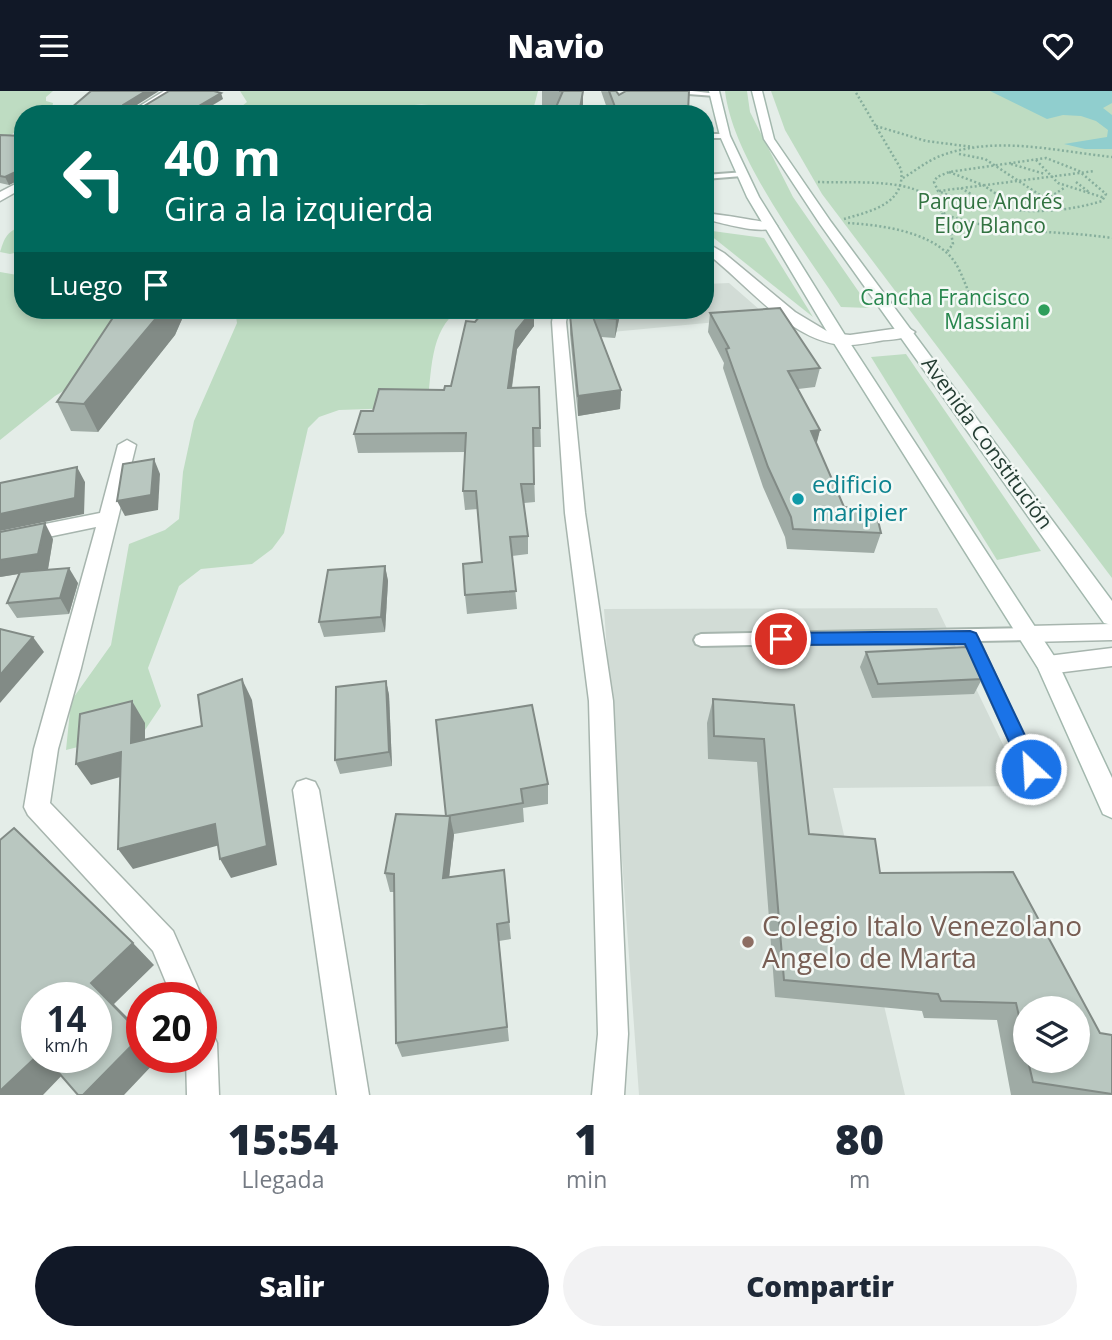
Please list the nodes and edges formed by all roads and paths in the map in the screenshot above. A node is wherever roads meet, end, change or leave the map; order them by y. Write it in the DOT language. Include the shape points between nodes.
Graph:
graph roads {
  1 [pos="171,91"];
  2 [pos="651,91"];
  3 [pos="757,91"];
  4 [pos="855,91"];
  5 [pos="715,92"];
  6 [pos="147,105"];
  7 [pos="875,126"];
  8 [pos="714,136"];
  9 [pos="725,136"];
  10 [pos="985,148"];
  11 [pos="954,153"];
  12 [pos="1112,157"];
  13 [pos="1036,160"];
  14 [pos="1010,163"];
  15 [pos="995,165"];
  16 [pos="1095,171"];
  17 [pos="949,172"];
  18 [pos="1078,173"];
  19 [pos="742,174"];
  20 [pos="1046,175"];
  21 [pos="714,176"];
  22 [pos="903,178"];
  23 [pos="1018,180"];
  24 [pos="809,181"];
  25 [pos="1076,182"];
  26 [pos="902,185"];
  27 [pos="983,185"];
  28 [pos="961,188"];
  29 [pos="1064,188"];
  30 [pos="937,191"];
  31 [pos="1082,192"];
  32 [pos="1090,194"];
  33 [pos="1105,198"];
  34 [pos="1047,199"];
  35 [pos="1007,201"];
  36 [pos="975,203"];
  37 [pos="984,203"];
  38 [pos="1095,204"];
  39 [pos="942,213"];
  40 [pos="714,218"];
  41 [pos="771,226"];
  42 [pos="1112,237"];
  43 [pos="947,252"];
  44 [pos="714,254"];
  45 [pos="970,295"];
  46 [pos="560,319"];
  47 [pos="907,333"];
  48 [pos="840,340"];
  49 [pos="127,445"];
  50 [pos="107,518"];
  51 [pos="0,541"];
  52 [pos="1112,617"];
  53 [pos="1112,632"];
  54 [pos="1029,634"];
  55 [pos="970,637"];
  56 [pos="701,640"];
  57 [pos="1112,657"];
  58 [pos="1048,665"];
  59 [pos="306,790"];
  60 [pos="1041,791"];
  61 [pos="1112,806"];
  62 [pos="181,982"];
  63 [pos="203,1073"];
  64 [pos="204,1095"];
  65 [pos="353,1095"];
  66 [pos="608,1095"];
  1 -- 6 [label="main road"];
  2 -- 5 [label="lane"];
  3 -- 47 [label="main road, Avenida Constitución" via="769,139"];
  4 -- 7 [label="path"];
  5 -- 9 [label="main road"];
  7 -- 10 [label="path" via="926,141"];
  7 -- 22 [label="path"];
  8 -- 9 [label="lane"];
  9 -- 19 [label="main road"];
  10 -- 11 [label="path"];
  10 -- 12 [label="path" via="1026,145"];
  11 -- 15 [label="path"];
  11 -- 22 [label="path"];
  13 -- 14 [label="path"];
  13 -- 18 [label="path" via="1057,160"];
  13 -- 20 [label="path"];
  14 -- 15 [label="path"];
  14 -- 20 [label="path"];
  15 -- 17 [label="path"];
  15 -- 23 [label="path"];
  16 -- 18 [label="path"];
  17 -- 27 [label="path"];
  17 -- 30 [label="path" via="933,182"];
  18 -- 20 [label="path"];
  18 -- 33 [label="path" via="1099,186"];
  19 -- 21 [label="lane"];
  19 -- 41 [label="main road"];
  20 -- 23 [label="path"];
  20 -- 29 [label="path"];
  22 -- 26 [label="path"];
  23 -- 27 [label="path"];
  23 -- 34 [label="path"];
  24 -- 26 [label="path"];
  25 -- 32 [label="path"];
  26 -- 39 [label="path" via="928,196"];
  26 -- 43 [label="path" via="897,196 880,208 838,221 885,228"];
  27 -- 28 [label="path"];
  27 -- 35 [label="path"];
  28 -- 30 [label="path"];
  28 -- 37 [label="path"];
  29 -- 31 [label="path"];
  29 -- 34 [label="path"];
  30 -- 36 [label="path"];
  31 -- 32 [label="path"];
  31 -- 38 [label="path"];
  32 -- 33 [label="path"];
  33 -- 38 [label="path"];
  34 -- 35 [label="path"];
  35 -- 37 [label="path"];
  36 -- 37 [label="path"];
  36 -- 38 [label="path" via="1007,211 1040,212"];
  39 -- 42 [label="path" via="1013,230"];
  39 -- 43 [label="path" via="953,235"];
  40 -- 41 [label="main road"];
  41 -- 48 [label="main road"];
  43 -- 45 [label="path"];
  44 -- 48 [label="main road" via="788,313"];
  46 -- 66 [label="main road" via="575,513 601,701 612,1034"];
  47 -- 48 [label="main road"];
  47 -- 52 [label="main road, Avenida Constitución"];
  48 -- 54 [label="main road"];
  49 -- 50 [label="main road"];
  50 -- 51 [label="main road"];
  50 -- 62 [label="main road" via="46,749 37,807 163,941"];
  53 -- 54 [label="main road"];
  54 -- 55 [label="lane"];
  54 -- 58 [label="main road"];
  55 -- 56 [label="lane"];
  55 -- 60 [label="lane"];
  57 -- 58 [label="main road"];
  58 -- 61 [label="main road"];
  59 -- 65 [label="main road"];
  63 -- 64 [label="main road"];
}
